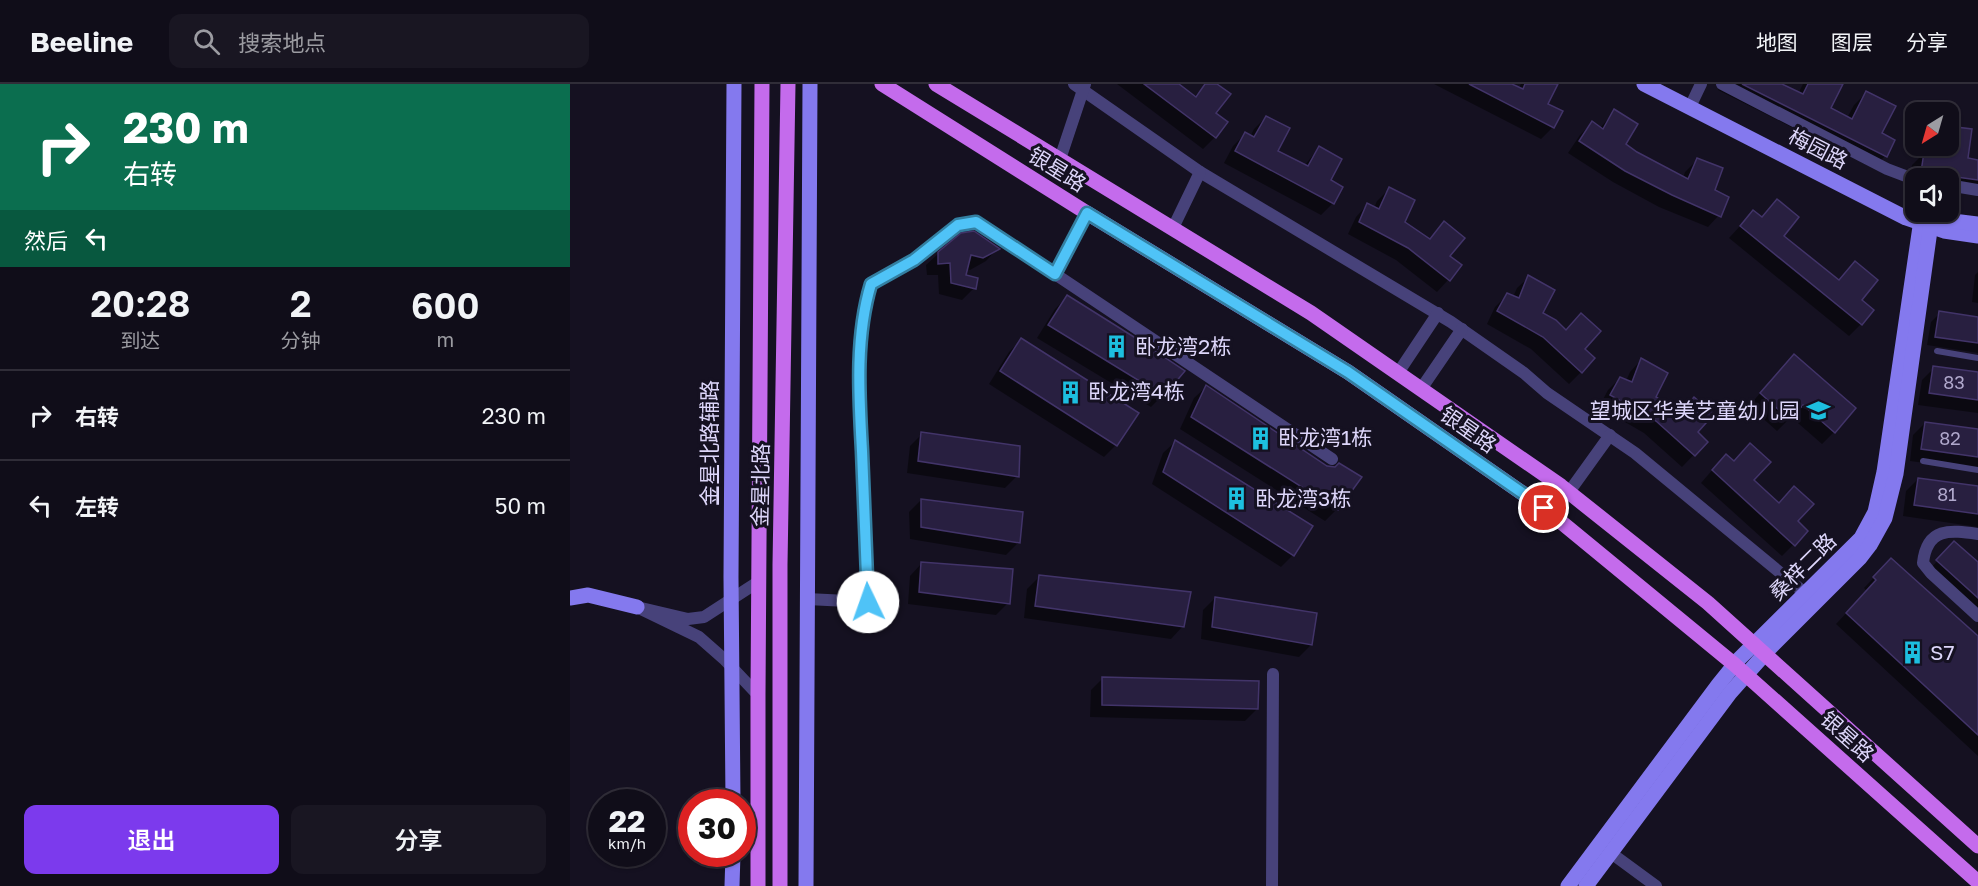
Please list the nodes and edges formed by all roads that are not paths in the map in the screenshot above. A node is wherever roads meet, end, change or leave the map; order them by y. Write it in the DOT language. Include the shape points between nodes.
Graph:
graph roads {
  1 [pos="734,84"];
  2 [pos="762,84"];
  3 [pos="788,84"];
  4 [pos="810,84"];
  5 [pos="882,84"];
  6 [pos="936,84"];
  7 [pos="1644,84"];
  8 [pos="1658,84"];
  9 [pos="1701,84"];
  10 [pos="1722,84"];
  11 [pos="1080,86"];
  12 [pos="1691,104"];
  13 [pos="1060,159"];
  14 [pos="1200,172"];
  15 [pos="1905,176"];
  16 [pos="1959,187"];
  17 [pos="1978,190"];
  18 [pos="1905,208"];
  19 [pos="1087,213"];
  20 [pos="1922,222"];
  21 [pos="1922,222"];
  22 [pos="1937,222"];
  23 [pos="1959,222"];
  24 [pos="1978,224"];
  25 [pos="1173,228"];
  26 [pos="1978,236"];
  27 [pos="1055,274"];
  28 [pos="1438,313"];
  29 [pos="1462,329"];
  30 [pos="1937,351"];
  31 [pos="1978,358"];
  32 [pos="1398,373"];
  33 [pos="1421,389"];
  34 [pos="1610,435"];
  35 [pos="1332,459"];
  36 [pos="1923,461"];
  37 [pos="1978,470"];
  38 [pos="1569,492"];
  39 [pos="1976,536"];
  40 [pos="758,582"];
  41 [pos="1806,594"];
  42 [pos="570,598"];
  43 [pos="732,598"];
  44 [pos="807,599"];
  45 [pos="636,607"];
  46 [pos="1978,616"];
  47 [pos="1759,649"];
  48 [pos="733,668"];
  49 [pos="1740,670"];
  50 [pos="1273,674"];
  51 [pos="758,694"];
  52 [pos="733,789"];
  53 [pos="1978,846"];
  54 [pos="1611,853"];
  55 [pos="733,867"];
  56 [pos="1978,882"];
  57 [pos="732,886"];
  58 [pos="758,886"];
  59 [pos="780,886"];
  60 [pos="806,886"];
  61 [pos="1272,886"];
  62 [pos="1569,886"];
  63 [pos="1586,886"];
  64 [pos="1656,886"];
  1 -- 43 [label="street, 金星北路辅路"];
  2 -- 40 [label="main road, 金星北路"];
  3 -- 59 [label="main road, 金星北路" via="780,565"];
  4 -- 44 [label="street"];
  5 -- 19 [label="main road, 银星路"];
  6 -- 13 [label="main road, 银星路"];
  7 -- 12 [label="street, 梅园路"];
  8 -- 12 [label="street, 梅园路"];
  9 -- 12 [label="street"];
  10 -- 15 [label="street"];
  11 -- 13 [label="street"];
  11 -- 14 [label="street"];
  12 -- 18 [label="street, 梅园路"];
  13 -- 25 [label="main road, 银星路"];
  14 -- 25 [label="street"];
  14 -- 28 [label="street"];
  16 -- 17 [label="street"];
  19 -- 27 [label="street"];
  19 -- 49 [label="main road, 银星路" via="1348,372 1544,508"];
  20 -- 41 [label="street, 桑梓二路" via="1875,512 1861,538"];
  21 -- 47 [label="street, 桑梓二路" via="1896,474 1885,518 1860,558"];
  22 -- 26 [label="street, 梅园路"];
  23 -- 24 [label="street, 梅园路"];
  25 -- 32 [label="main road, 银星路" via="1311,313"];
  27 -- 35 [label="street"];
  27 -- 44 [label="street" via="976,222 958,225 914,260 871,284 863,309 860,362 868,602"];
  28 -- 29 [label="street"];
  28 -- 32 [label="street"];
  29 -- 33 [label="street"];
  29 -- 34 [label="street"];
  30 -- 31 [label="lane"];
  32 -- 33 [label="main road, 银星路"];
  33 -- 38 [label="main road, 银星路"];
  34 -- 38 [label="street"];
  34 -- 41 [label="street"];
  36 -- 37 [label="lane"];
  38 -- 47 [label="main road, 银星路"];
  39 -- 46 [label="street" via="1952,530 1941,533 1930,541 1923,563"];
  40 -- 43 [label="street"];
  40 -- 51 [label="main road, 金星北路"];
  41 -- 47 [label="street, 桑梓二路"];
  42 -- 45 [label="street" via="588,595"];
  43 -- 45 [label="street" via="704,617 688,619"];
  43 -- 48 [label="street, 金星北路辅路"];
  44 -- 60 [label="street"];
  45 -- 48 [label="street" via="699,637"];
  47 -- 49 [label="street, 桑梓二路"];
  47 -- 53 [label="main road, 银星路"];
  48 -- 51 [label="street"];
  48 -- 52 [label="street, 金星北路辅路"];
  49 -- 54 [label="street, 桑梓二路"];
  49 -- 56 [label="main road, 银星路"];
  49 -- 62 [label="street, 桑梓二路"];
  50 -- 61 [label="street"];
  51 -- 58 [label="main road, 金星北路"];
  54 -- 63 [label="street, 桑梓二路"];
  54 -- 64 [label="street"];
  55 -- 57 [label="street"];
}
